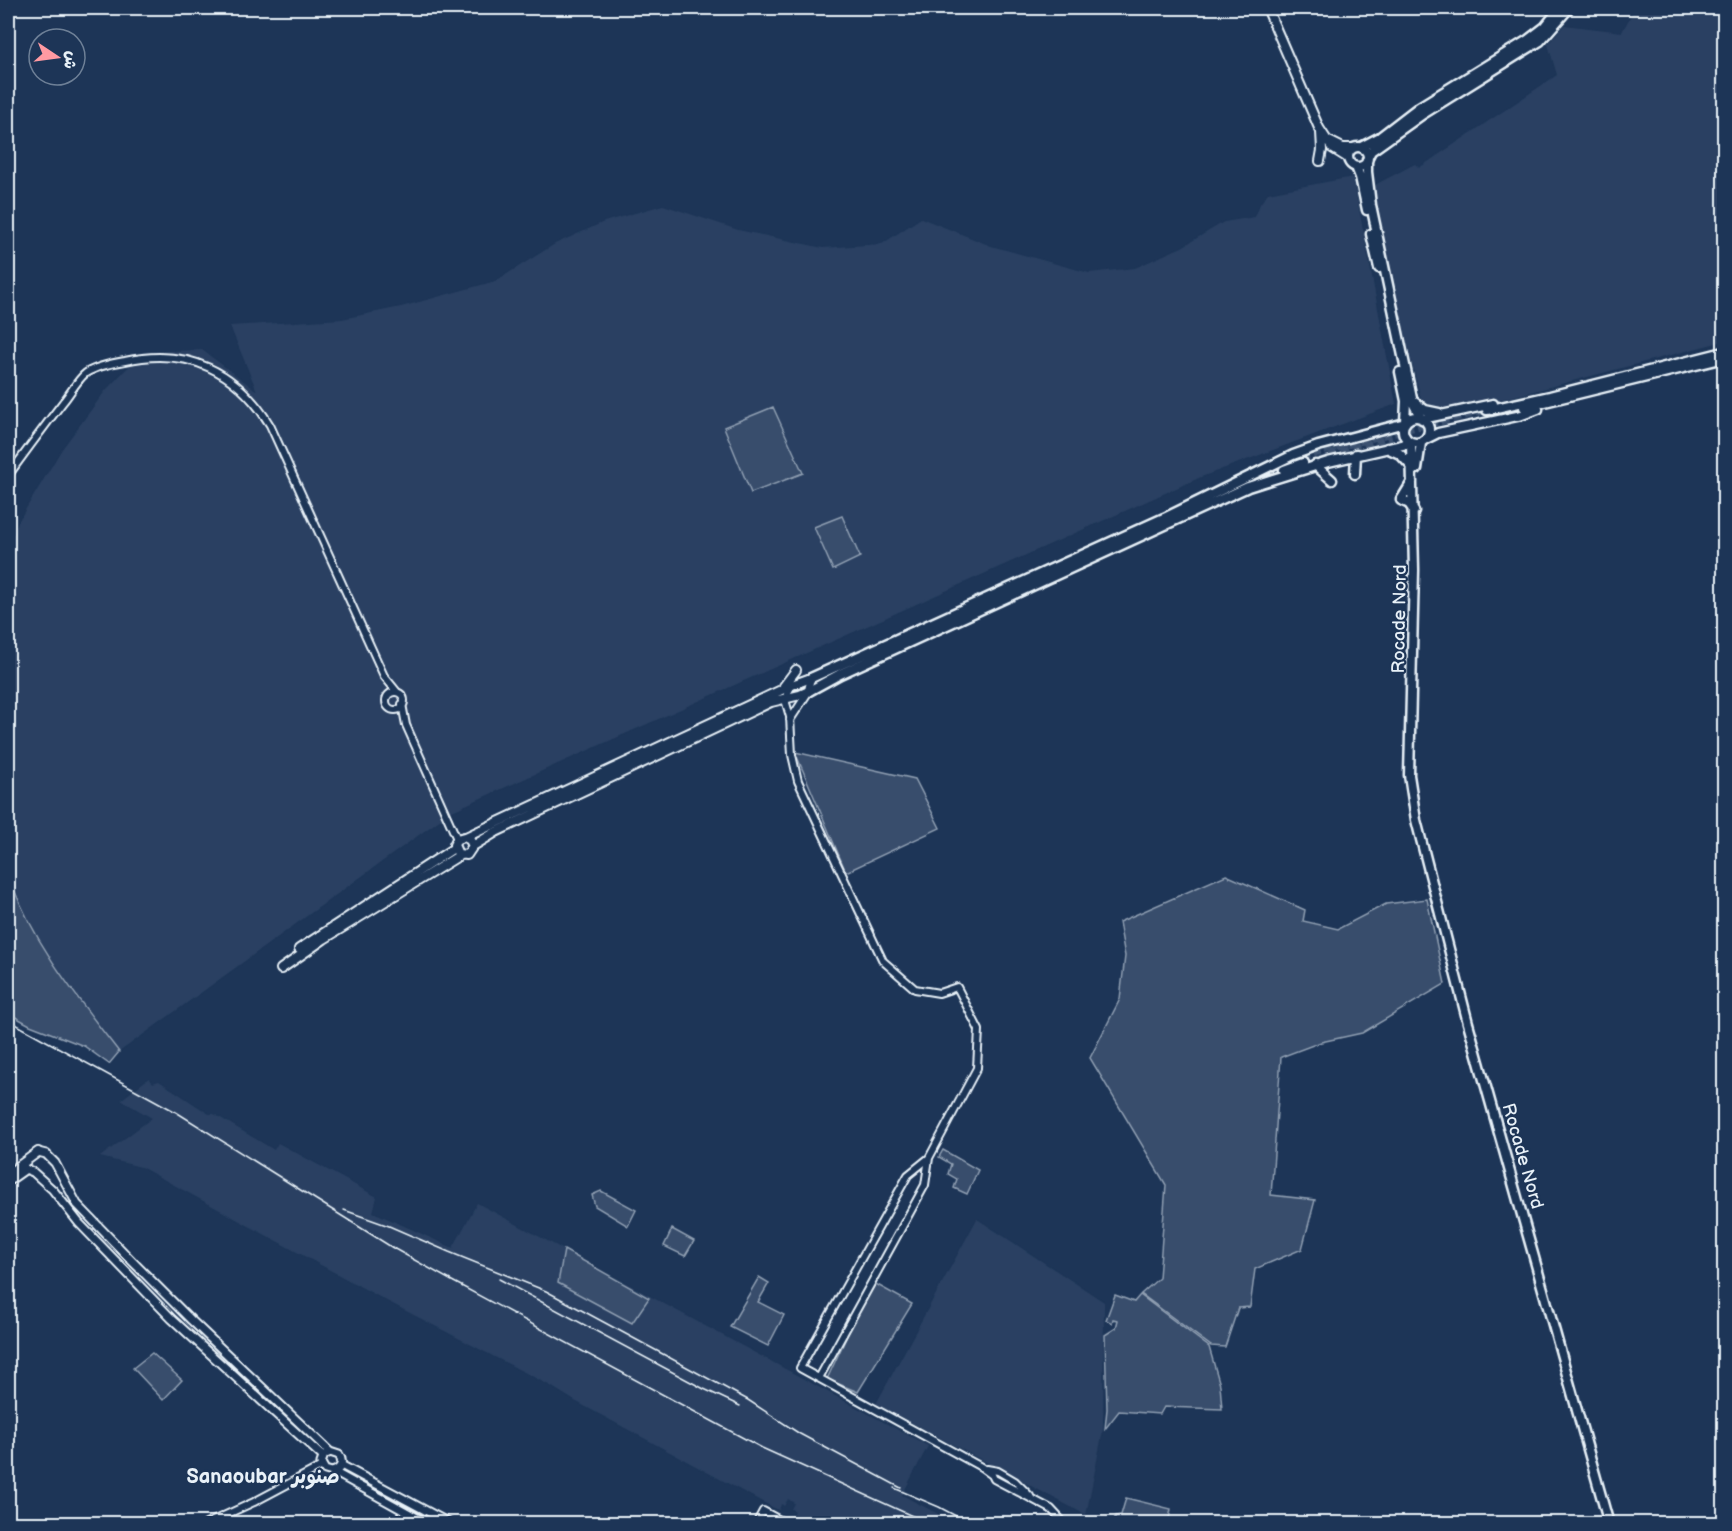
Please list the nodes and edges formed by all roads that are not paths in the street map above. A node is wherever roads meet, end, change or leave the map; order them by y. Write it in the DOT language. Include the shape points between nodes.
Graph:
graph roads {
  1 [pos="1267,8"];
  2 [pos="1560,8"];
  3 [pos="1569,8"];
  4 [pos="1321,132"];
  5 [pos="1328,140"];
  6 [pos="1356,148"];
  7 [pos="1348,158"];
  8 [pos="1368,158"];
  9 [pos="1320,161"];
  10 [pos="1356,167"];
  11 [pos="1725,352"];
  12 [pos="1725,358"];
  13 [pos="1412,399"];
  14 [pos="1551,399"];
  15 [pos="1488,412"];
  16 [pos="1442,414"];
  17 [pos="1422,418"];
  18 [pos="1405,423"];
  19 [pos="1417,442"];
  20 [pos="1384,448"];
  21 [pos="1356,454"];
  22 [pos="1315,465"];
  23 [pos="1413,473"];
  24 [pos="1355,474"];
  25 [pos="1253,475"];
  26 [pos="8,476"];
  27 [pos="1332,480"];
  28 [pos="1257,484"];
  29 [pos="796,670"];
  30 [pos="384,676"];
  31 [pos="811,678"];
  32 [pos="792,685"];
  33 [pos="780,690"];
  34 [pos="809,691"];
  35 [pos="397,692"];
  36 [pos="387,696"];
  37 [pos="786,697"];
  38 [pos="402,704"];
  39 [pos="393,709"];
  40 [pos="790,721"];
  41 [pos="406,725"];
  42 [pos="1411,796"];
  43 [pos="466,837"];
  44 [pos="457,839"];
  45 [pos="473,846"];
  46 [pos="454,848"];
  47 [pos="460,855"];
  48 [pos="328,933"];
  49 [pos="280,967"];
  50 [pos="38,1152"];
  51 [pos="929,1158"];
  52 [pos="25,1169"];
  53 [pos="8,1174"];
  54 [pos="8,1181"];
  55 [pos="819,1378"];
  56 [pos="330,1452"];
  57 [pos="322,1457"];
  58 [pos="341,1465"];
  59 [pos="322,1466"];
  60 [pos="334,1472"];
  61 [pos="996,1475"];
  62 [pos="1012,1487"];
  63 [pos="1026,1491"];
  64 [pos="1033,1499"];
  65 [pos="774,1516"];
  66 [pos="206,1524"];
  67 [pos="428,1524"];
  68 [pos="451,1524"];
  69 [pos="756,1524"];
  70 [pos="770,1524"];
  71 [pos="787,1524"];
  72 [pos="1065,1524"];
  73 [pos="1609,1524"];
  1 -- 4 [label="main road"];
  2 -- 6 [label="highway" via="1528,40 1419,107 1380,137"];
  3 -- 8 [label="highway" via="1540,41 1423,114 1371,151"];
  4 -- 5 [label="main road"];
  4 -- 9 [label="main road"];
  5 -- 6 [label="main road" via="1340,147"];
  5 -- 7 [label="main road" via="1335,151"];
  6 -- 7 [label="highway"];
  6 -- 8 [label="highway" via="1366,151"];
  7 -- 10 [label="highway"];
  8 -- 10 [label="highway"];
  8 -- 13 [label="highway" via="1371,205"];
  10 -- 18 [label="highway" via="1405,394"];
  11 -- 14 [label="highway"];
  12 -- 14 [label="highway"];
  13 -- 16 [label="highway" via="1425,410"];
  13 -- 17 [label="highway"];
  14 -- 15 [label="highway"];
  14 -- 16 [label="highway" via="1522,399"];
  14 -- 19 [label="highway" via="1522,415 1442,432"];
  16 -- 17 [label="highway"];
  17 -- 18 [label="highway" via="1414,417"];
  17 -- 19 [label="highway" via="1429,434"];
  18 -- 19 [label="highway" via="1403,434"];
  18 -- 25 [label="highway" via="1310,448"];
  19 -- 20 [label="highway"];
  19 -- 23 [label="highway, Rocade Nord"];
  19 -- 42 [label="highway, Rocade Nord"];
  20 -- 21 [label="highway"];
  20 -- 23 [label="highway" via="1400,454"];
  21 -- 22 [label="highway"];
  21 -- 24 [label="highway"];
  22 -- 27 [label="highway"];
  22 -- 28 [label="highway"];
  23 -- 42 [label="highway, Rocade Nord"];
  25 -- 28 [label="highway" via="1302,460"];
  25 -- 31 [label="highway"];
  26 -- 30 [label="street" via="86,374 116,363 148,358 189,360 215,370 251,397 270,425"];
  28 -- 34 [label="highway"];
  29 -- 33 [label="main road"];
  30 -- 35 [label="street"];
  30 -- 36 [label="street"];
  31 -- 32 [label="main road"];
  31 -- 34 [label="street"];
  32 -- 33 [label="main road"];
  32 -- 37 [label="street"];
  33 -- 43 [label="main road"];
  34 -- 37 [label="main road"];
  34 -- 40 [label="street"];
  35 -- 36 [label="street"];
  35 -- 38 [label="street"];
  36 -- 39 [label="street" via="387,705"];
  37 -- 40 [label="street"];
  37 -- 45 [label="main road"];
  38 -- 39 [label="street"];
  38 -- 41 [label="street"];
  39 -- 41 [label="street"];
  40 -- 51 [label="street" via="798,781 883,961 915,989 939,993 957,987 979,1030 977,1068"];
  41 -- 44 [label="street"];
  42 -- 73 [label="highway, Rocade Nord" via="1468,1023"];
  43 -- 44 [label="main road"];
  43 -- 45 [label="main road"];
  44 -- 46 [label="main road"];
  45 -- 47 [label="main road" via="470,853"];
  46 -- 47 [label="main road"];
  46 -- 48 [label="main road"];
  47 -- 48 [label="main road"];
  48 -- 49 [label="main road"];
  50 -- 53 [label="main road"];
  50 -- 56 [label="main road" via="52,1159 77,1204 132,1261"];
  51 -- 55 [label="street" via="925,1185"];
  51 -- 55 [label="street" via="908,1176 800,1368"];
  52 -- 54 [label="main road"];
  52 -- 57 [label="main road" via="53,1190 79,1223 172,1319"];
  55 -- 61 [label="street"];
  56 -- 57 [label="main road"];
  56 -- 58 [label="main road" via="339,1455"];
  57 -- 59 [label="main road"];
  58 -- 60 [label="main road"];
  58 -- 68 [label="main road"];
  59 -- 60 [label="main road"];
  59 -- 66 [label="street"];
  60 -- 67 [label="main road"];
  61 -- 62 [label="street"];
  61 -- 63 [label="street"];
  62 -- 63 [label="street"];
  62 -- 64 [label="street"];
  63 -- 64 [label="street"];
  64 -- 72 [label="street" via="1051,1509"];
  65 -- 69 [label="street" via="763,1511"];
  65 -- 70 [label="street"];
  65 -- 71 [label="street"];
}
